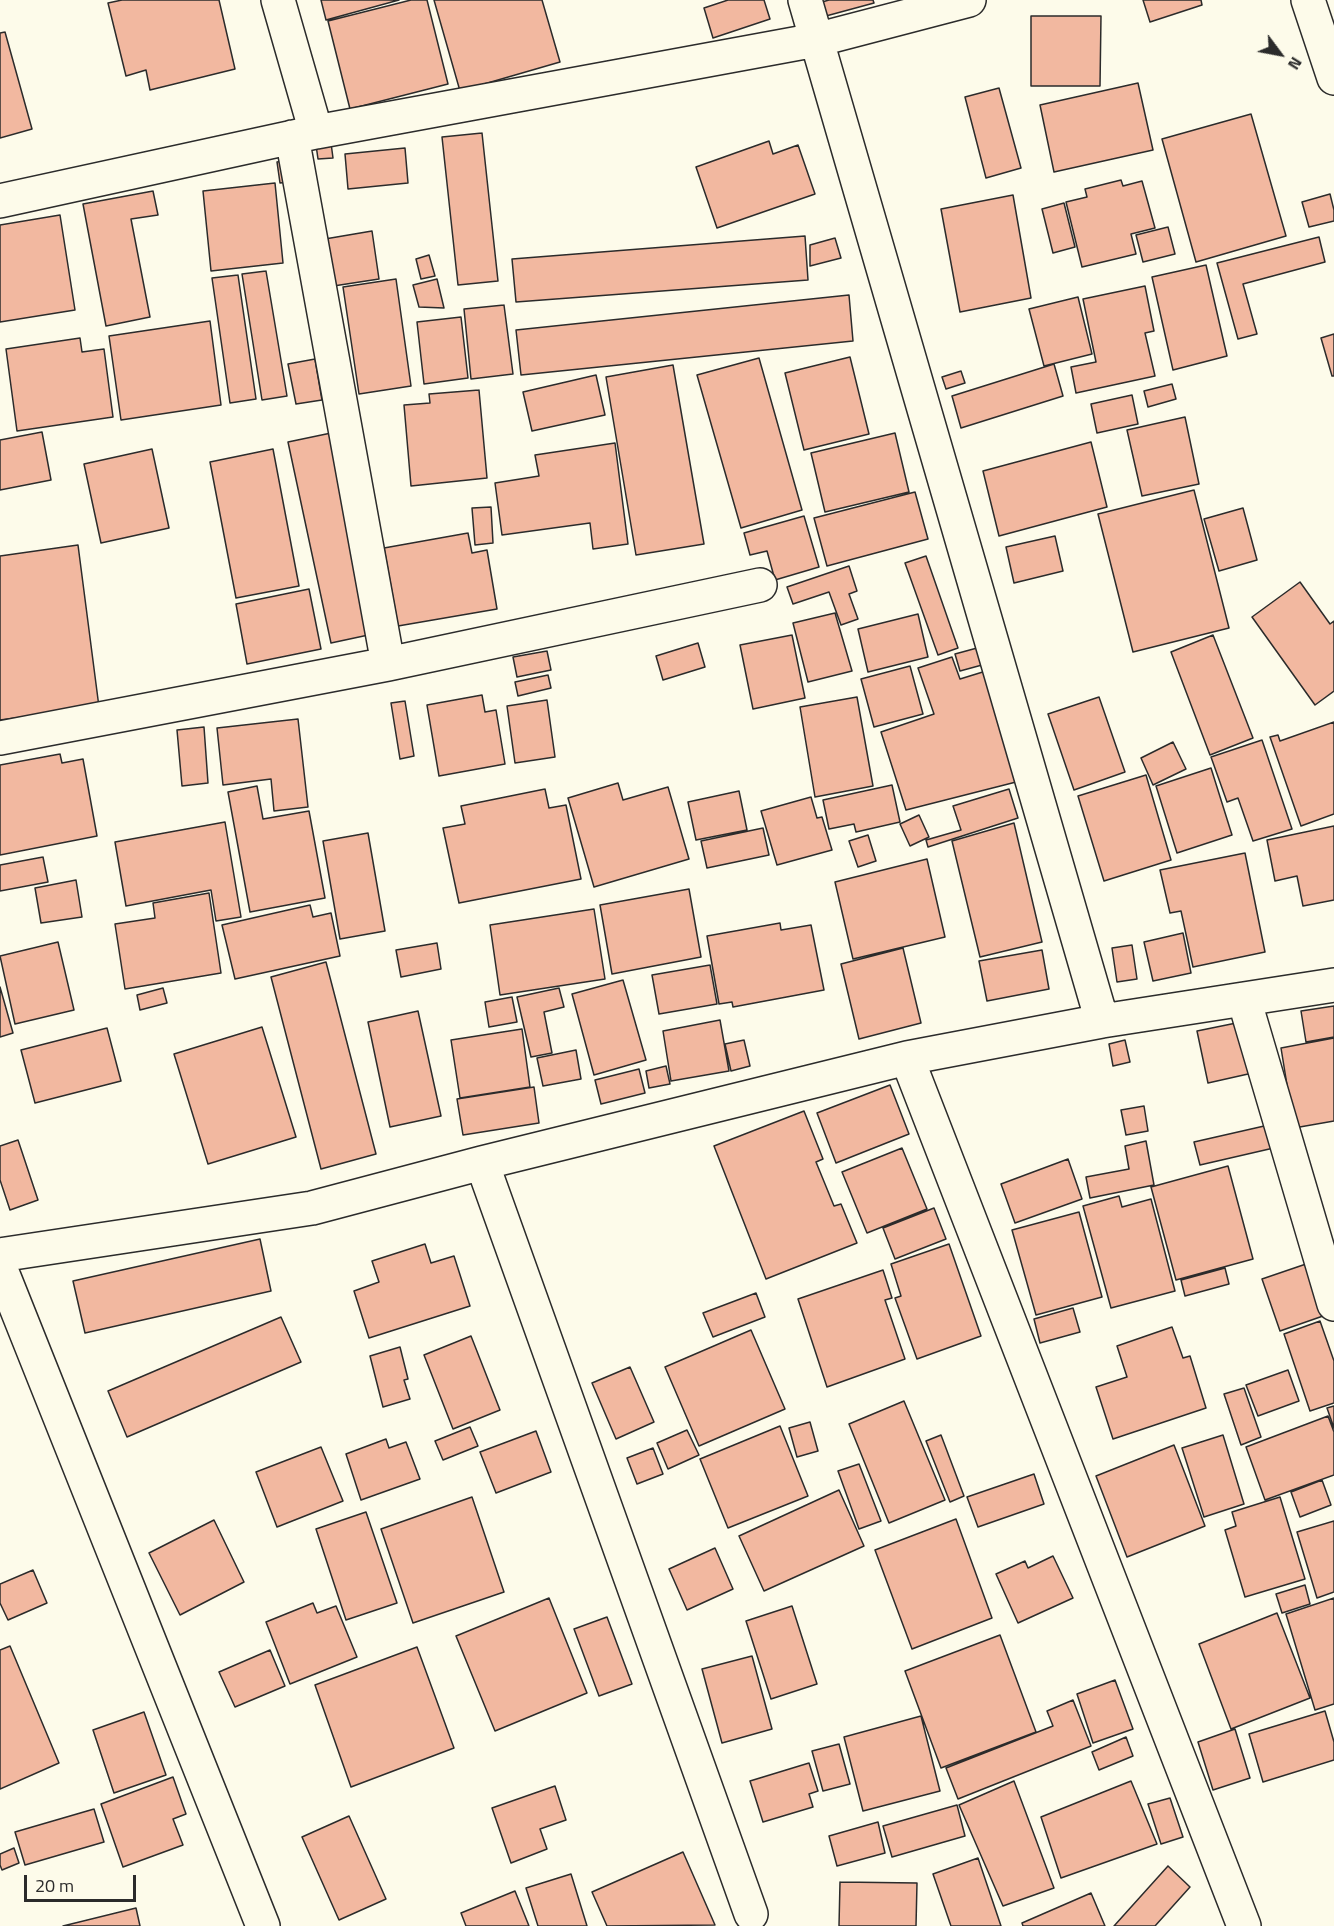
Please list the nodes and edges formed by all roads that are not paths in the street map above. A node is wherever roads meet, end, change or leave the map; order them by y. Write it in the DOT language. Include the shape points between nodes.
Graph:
graph roads {
  1 [pos="278,0"];
  2 [pos="805,0"];
  3 [pos="969,0"];
  4 [pos="1308,0"];
  5 [pos="816,40"];
  6 [pos="1334,78"];
  7 [pos="304,134"];
  8 [pos="0,201"];
  9 [pos="760,585"];
  10 [pos="388,664"];
  11 [pos="0,738"];
  12 [pos="1334,985"];
  13 [pos="1244,999"];
  14 [pos="1102,1022"];
  15 [pos="907,1058"];
  16 [pos="482,1162"];
  17 [pos="0,1255"];
  18 [pos="0,1267"];
  19 [pos="1334,1304"];
  20 [pos="751,1914"];
  21 [pos="262,1926"];
  22 [pos="1244,1926"];
  1 -- 7 [label="street"];
  2 -- 5 [label="street"];
  3 -- 5 [label="street"];
  4 -- 6 [label="street"];
  5 -- 7 [label="street"];
  5 -- 14 [label="street"];
  7 -- 8 [label="street"];
  7 -- 10 [label="street"];
  9 -- 10 [label="street"];
  10 -- 11 [label="street"];
  12 -- 13 [label="street"];
  13 -- 14 [label="street"];
  13 -- 19 [label="street"];
  14 -- 15 [label="street"];
  15 -- 16 [label="street"];
  15 -- 22 [label="street"];
  16 -- 17 [label="street" via="312,1208"];
  16 -- 20 [label="street"];
  18 -- 21 [label="street"];
}
